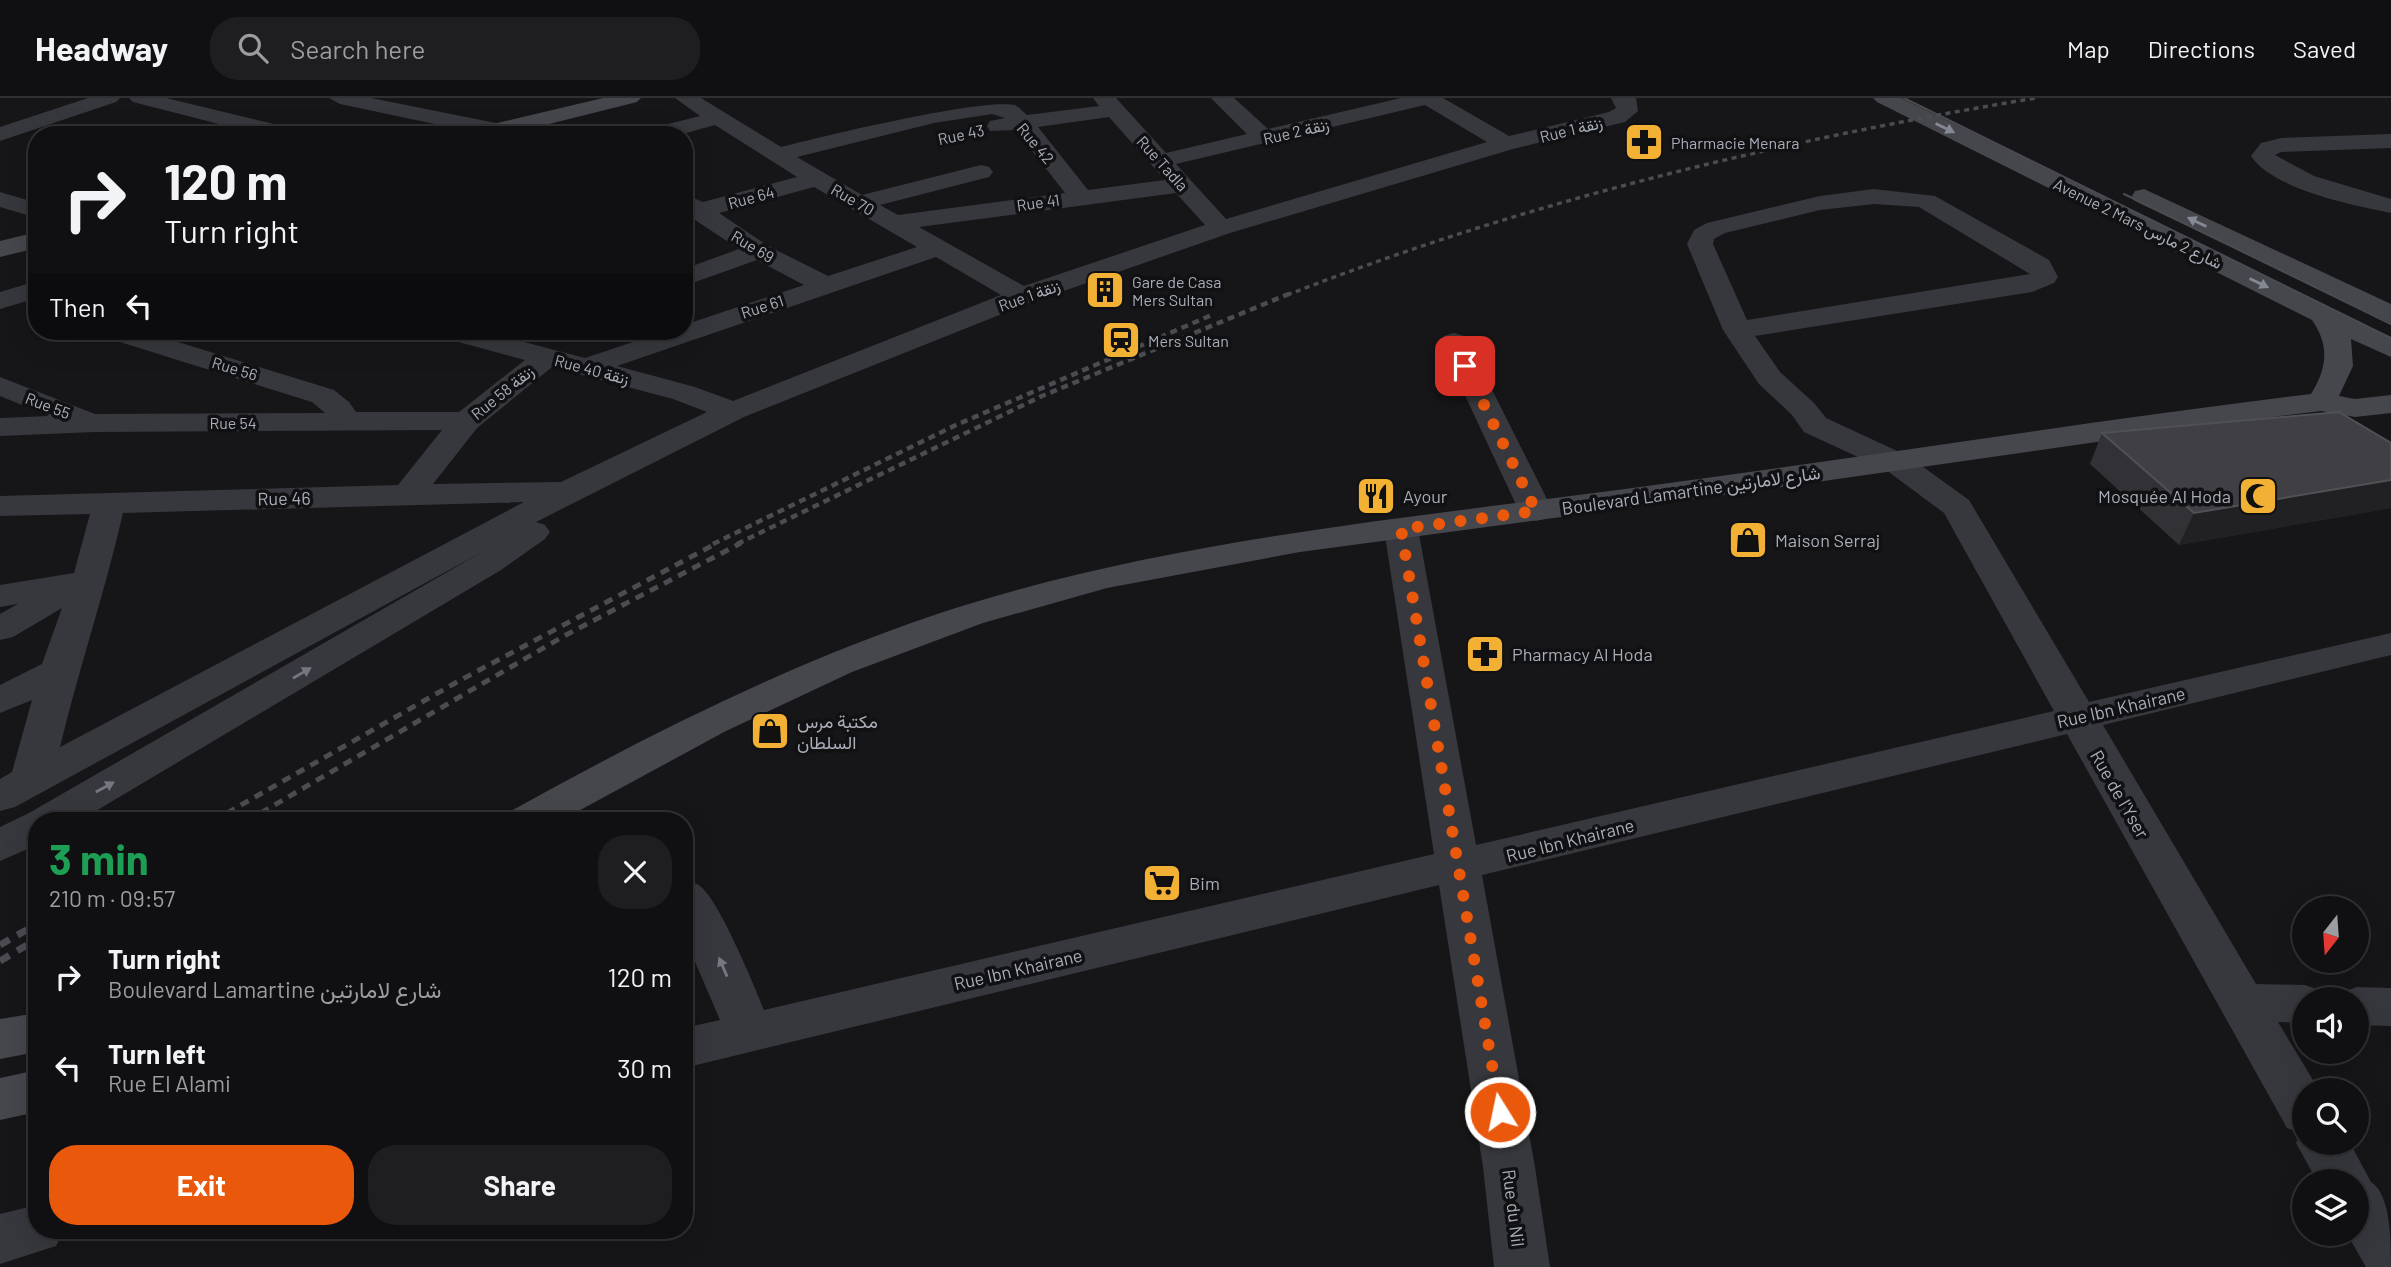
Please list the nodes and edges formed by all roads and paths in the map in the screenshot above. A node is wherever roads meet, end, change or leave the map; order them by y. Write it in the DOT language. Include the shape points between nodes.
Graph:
graph roads {
  1 [pos="109,98"];
  2 [pos="140,98"];
  3 [pos="340,98"];
  4 [pos="630,98"];
  5 [pos="686,98"];
  6 [pos="1222,98"];
  7 [pos="1314,98"];
  8 [pos="1428,98"];
  9 [pos="1884,98"];
  10 [pos="598,101"];
  11 [pos="462,104"];
  12 [pos="1109,104"];
  13 [pos="1625,104"];
  14 [pos="0,117"];
  15 [pos="430,118"];
  16 [pos="718,118"];
  17 [pos="1342,120"];
  18 [pos="29,124"];
  19 [pos="1020,124"];
  20 [pos="37,126"];
  21 [pos="253,126"];
  22 [pos="462,126"];
  23 [pos="508,126"];
  24 [pos="687,126"];
  25 [pos="0,134"];
  26 [pos="950,135"];
  27 [pos="1265,138"];
  28 [pos="2391,141"];
  29 [pos="1506,144"];
  30 [pos="781,154"];
  31 [pos="1163,160"];
  32 [pos="981,172"];
  33 [pos="822,173"];
  34 [pos="1182,185"];
  35 [pos="2128,188"];
  36 [pos="1080,196"];
  37 [pos="0,199"];
  38 [pos="859,203"];
  39 [pos="2391,206"];
  40 [pos="28,208"];
  41 [pos="693,208"];
  42 [pos="693,211"];
  43 [pos="894,223"];
  44 [pos="1222,228"];
  45 [pos="28,242"];
  46 [pos="938,248"];
  47 [pos="0,249"];
  48 [pos="759,251"];
  49 [pos="693,275"];
  50 [pos="825,285"];
  51 [pos="28,292"];
  52 [pos="1022,296"];
  53 [pos="4,300"];
  54 [pos="28,306"];
  55 [pos="693,309"];
  56 [pos="2387,312"];
  57 [pos="2320,313"];
  58 [pos="727,317"];
  59 [pos="693,329"];
  60 [pos="1737,330"];
  61 [pos="143,340"];
  62 [pos="484,340"];
  63 [pos="663,340"];
  64 [pos="1454,342"];
  65 [pos="2391,348"];
  66 [pos="547,357"];
  67 [pos="587,367"];
  68 [pos="2391,382"];
  69 [pos="0,386"];
  70 [pos="2325,397"];
  71 [pos="2391,404"];
  72 [pos="733,411"];
  73 [pos="466,421"];
  74 [pos="346,422"];
  75 [pos="95,423"];
  76 [pos="2,429"];
  77 [pos="1896,463"];
  78 [pos="569,491"];
  79 [pos="407,496"];
  80 [pos="108,503"];
  81 [pos="0,506"];
  82 [pos="1536,511"];
  83 [pos="1401,529"];
  84 [pos="82,582"];
  85 [pos="0,596"];
  86 [pos="0,629"];
  87 [pos="2391,644"];
  88 [pos="59,671"];
  89 [pos="0,701"];
  90 [pos="2076,717"];
  91 [pos="15,789"];
  92 [pos="62,812"];
  93 [pos="542,812"];
  94 [pos="28,831"];
  95 [pos="0,846"];
  96 [pos="1459,867"];
  97 [pos="693,910"];
  98 [pos="2239,1002"];
  99 [pos="2292,1004"];
  100 [pos="2369,1006"];
  101 [pos="2391,1007"];
  102 [pos="748,1031"];
  103 [pos="28,1034"];
  104 [pos="0,1039"];
  105 [pos="693,1046"];
  106 [pos="2292,1091"];
  107 [pos="28,1093"];
  108 [pos="0,1099"];
  109 [pos="2369,1221"];
  110 [pos="28,1231"];
  111 [pos="0,1239"];
  112 [pos="2391,1258"];
  113 [pos="1522,1267"];
  1 -- 18 [label="street"];
  2 -- 21 [label="street"];
  3 -- 15 [label="street"];
  4 -- 10 [label="street"];
  5 -- 16 [label="street, Rue 70"];
  6 -- 27 [label="street"];
  7 -- 17 [label="street"];
  8 -- 17 [label="street, Rue 2 زنقة"];
  8 -- 29 [label="street"];
  9 -- 57 [label="street, Avenue 2 Mars شارع 2 مارس, one-way"];
  10 -- 23 [label="street"];
  11 -- 15 [label="street"];
  12 -- 19 [label="street, Rue 43"];
  12 -- 31 [label="street, Rue Tadla"];
  13 -- 29 [label="street, Rue 1 زنقة" via="1617,117"];
  14 -- 18 [label="street"];
  15 -- 22 [label="street"];
  16 -- 24 [label="street"];
  16 -- 30 [label="street, Rue 70"];
  17 -- 27 [label="street, Rue 2 زنقة"];
  18 -- 20 [label="street"];
  18 -- 25 [label="street"];
  19 -- 26 [label="street, Rue 43"];
  19 -- 30 [label="street, Rue 42" via="1007,110 983,106"];
  19 -- 36 [label="street, Rue 42"];
  27 -- 31 [label="street, Rue 2 زنقة"];
  28 -- 39 [label="street" via="2281,145 2262,156 2306,179"];
  29 -- 44 [label="street, Rue 1 زنقة"];
  30 -- 33 [label="street, Rue 70"];
  31 -- 34 [label="street, Rue Tadla"];
  32 -- 38 [label="street"];
  33 -- 38 [label="street, Rue 70"];
  33 -- 41 [label="street, Rue 64"];
  34 -- 36 [label="street, Rue 41"];
  34 -- 44 [label="street, Rue Tadla"];
  56 -- 35 [label="street, Avenue 2 Mars شارع 2 مارس, one-way"];
  36 -- 43 [label="street, Rue 41"];
  37 -- 40 [label="street"];
  38 -- 43 [label="street, Rue 70"];
  42 -- 48 [label="street, Rue 69"];
  43 -- 46 [label="street, Rue 70"];
  44 -- 52 [label="street, Rue 1 زنقة"];
  45 -- 47 [label="street"];
  46 -- 50 [label="street, Rue 61"];
  46 -- 52 [label="street, Rue 70"];
  48 -- 49 [label="street"];
  48 -- 50 [label="street, Rue 69"];
  50 -- 58 [label="street, Rue 61"];
  51 -- 53 [label="street"];
  52 -- 72 [label="street, Rue 1 زنقة"];
  53 -- 54 [label="street"];
  55 -- 58 [label="street"];
  57 -- 65 [label="street, Avenue 2 Mars شارع 2 مارس"];
  57 -- 70 [label="street" via="2340,342 2341,356"];
  58 -- 59 [label="street, Rue 61"];
  60 -- 60 [label="street, Rue de l'Yser" via="1700,244 1703,235 1833,201 1889,195 1926,201 2021,253 2040,266 2045,277 2032,284"];
  60 -- 77 [label="street, Rue de l'Yser" via="1769,378 1815,425"];
  61 -- 74 [label="street, Rue 56" via="323,396"];
  62 -- 66 [label="street, Rue 40 زنقة"];
  63 -- 67 [label="street, Rue 61"];
  64 -- 82 [label="street"];
  66 -- 67 [label="street, Rue 40 زنقة"];
  66 -- 73 [label="street, Rue 58 زنقة"];
  67 -- 72 [label="street, Rue 40 زنقة"];
  68 -- 70 [label="street, Boulevard Lamartine شارع لامارتين"];
  69 -- 75 [label="street, Rue 55"];
  70 -- 71 [label="street, Boulevard Lamartine شارع لامارتين" via="2355,408"];
  70 -- 77 [label="street, Boulevard Lamartine شارع لامارتين"];
  72 -- 78 [label="street, Rue 1 زنقة"];
  73 -- 74 [label="street, Rue 54"];
  73 -- 79 [label="street, Rue 58 زنقة"];
  74 -- 75 [label="street, Rue 54"];
  75 -- 76 [label="street, Rue 54"];
  77 -- 82 [label="street, Boulevard Lamartine شارع لامارتين"];
  77 -- 90 [label="street, Rue de l'Yser" via="1957,506"];
  78 -- 79 [label="street, Rue 46"];
  78 -- 91 [label="street, Rue 1 زنقة"];
  92 -- 78 [label="street, one-way" via="489,564 539,528"];
  79 -- 80 [label="street, Rue 46"];
  80 -- 81 [label="street, Rue 46"];
  80 -- 84 [label="street"];
  82 -- 83 [label="street, Boulevard Lamartine شارع لامارتين"];
  83 -- 93 [label="street, Boulevard Lamartine شارع لامارتين" via="1178,561 1034,596 895,641 676,737"];
  83 -- 96 [label="street, Rue du Nil"];
  84 -- 85 [label="street"];
  84 -- 86 [label="street"];
  84 -- 88 [label="street"];
  87 -- 90 [label="street, Rue Ibn Khairane"];
  88 -- 89 [label="street"];
  88 -- 91 [label="street"];
  90 -- 96 [label="street, Rue Ibn Khairane"];
  90 -- 98 [label="street, Rue de l'Yser"];
  94 -- 95 [label="street"];
  96 -- 102 [label="street, Rue Ibn Khairane"];
  96 -- 113 [label="street, Rue du Nil"];
  102 -- 97 [label="street, one-way" via="723,964"];
  98 -- 99 [label="street"];
  98 -- 106 [label="street, Rue de l'Yser"];
  100 -- 101 [label="street"];
  102 -- 105 [label="street, Rue Ibn Khairane"];
  103 -- 104 [label="street"];
  107 -- 108 [label="street"];
  109 -- 112 [label="street"];
  110 -- 111 [label="street"];
}
